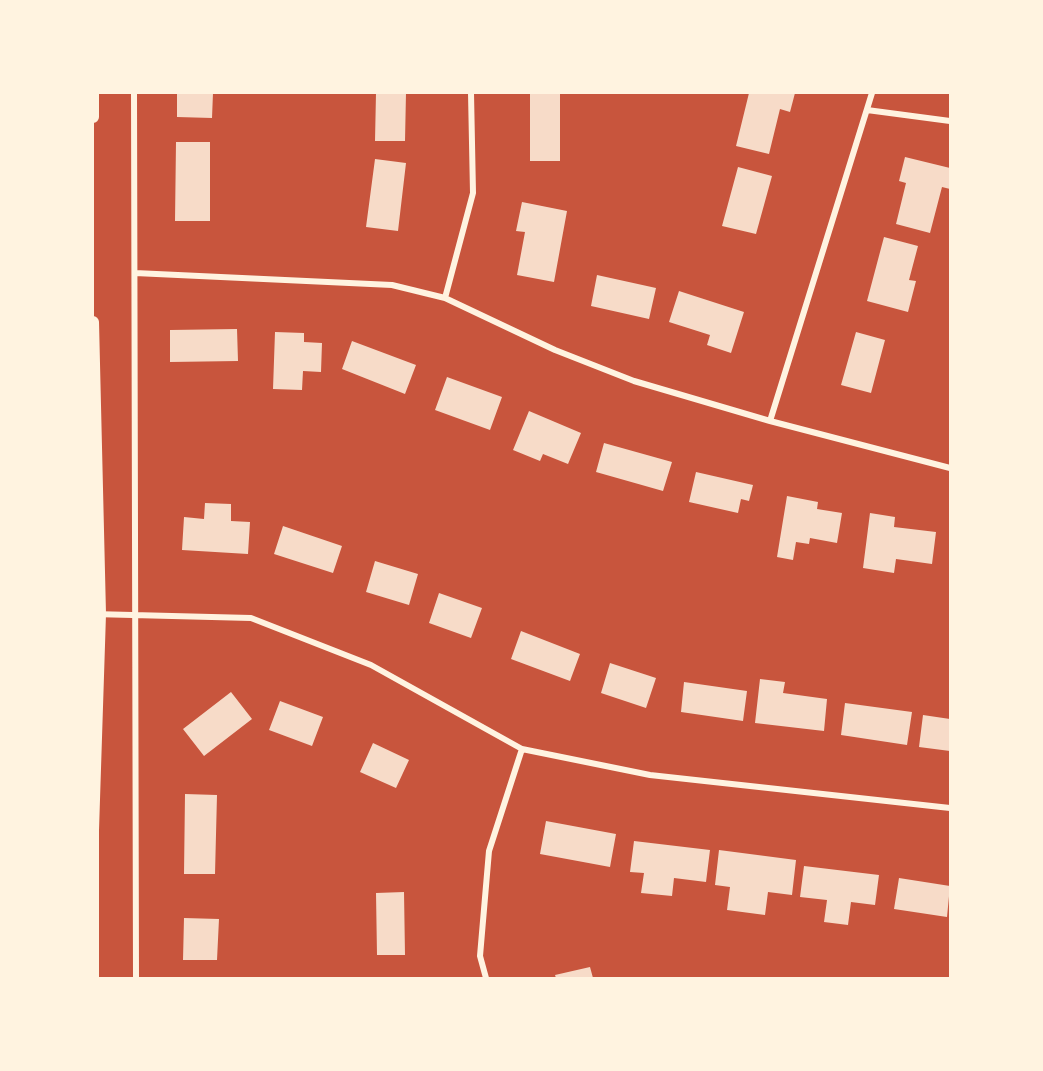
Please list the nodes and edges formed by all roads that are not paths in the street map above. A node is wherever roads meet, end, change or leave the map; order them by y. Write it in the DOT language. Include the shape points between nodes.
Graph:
graph roads {
  1 [pos="93,93"];
  2 [pos="134,93"];
  3 [pos="471,93"];
  4 [pos="872,93"];
  5 [pos="867,110"];
  6 [pos="93,117"];
  7 [pos="950,121"];
  8 [pos="135,273"];
  9 [pos="445,298"];
  10 [pos="93,322"];
  11 [pos="770,421"];
  12 [pos="950,468"];
  13 [pos="97,614"];
  14 [pos="135,615"];
  15 [pos="522,749"];
  16 [pos="950,808"];
  17 [pos="93,830"];
  18 [pos="93,978"];
  19 [pos="136,978"];
  20 [pos="486,978"];
  1 -- 6 [label="main road"];
  2 -- 8 [label="street"];
  3 -- 9 [label="street" via="472,193"];
  4 -- 5 [label="street"];
  5 -- 7 [label="street"];
  5 -- 11 [label="street"];
  8 -- 9 [label="street" via="392,285"];
  8 -- 14 [label="street"];
  9 -- 11 [label="street" via="555,350 634,381"];
  10 -- 13 [label="main road"];
  11 -- 12 [label="street"];
  13 -- 14 [label="street"];
  13 -- 17 [label="main road"];
  14 -- 15 [label="street" via="250,618 371,665"];
  14 -- 19 [label="street"];
  15 -- 16 [label="street" via="650,775"];
  15 -- 20 [label="street" via="489,851 480,956"];
  17 -- 18 [label="main road"];
}
